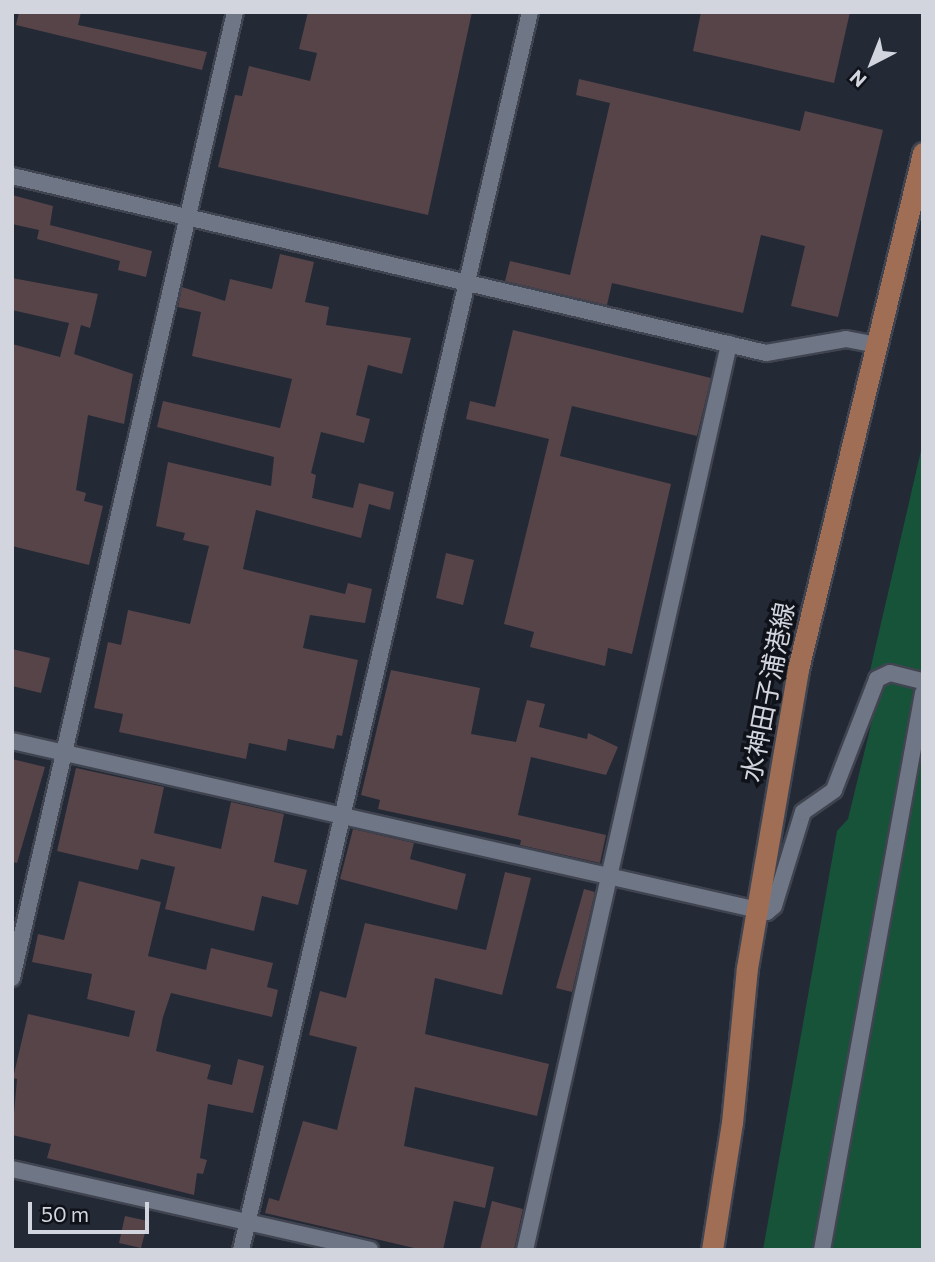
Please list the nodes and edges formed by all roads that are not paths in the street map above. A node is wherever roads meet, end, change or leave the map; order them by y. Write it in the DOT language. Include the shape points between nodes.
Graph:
graph roads {
  1 [pos="235,12"];
  2 [pos="530,12"];
  3 [pos="923,153"];
  4 [pos="12,176"];
  5 [pos="188,218"];
  6 [pos="466,282"];
  7 [pos="729,344"];
  8 [pos="876,345"];
  9 [pos="923,681"];
  10 [pos="923,693"];
  11 [pos="12,741"];
  12 [pos="65,753"];
  13 [pos="342,816"];
  14 [pos="610,877"];
  15 [pos="757,910"];
  16 [pos="12,978"];
  17 [pos="12,1169"];
  18 [pos="248,1223"];
  19 [pos="241,1250"];
  20 [pos="370,1250"];
  21 [pos="525,1250"];
  22 [pos="712,1250"];
  23 [pos="822,1250"];
  1 -- 5 [label="street"];
  2 -- 6 [label="street"];
  3 -- 8 [label="main road, 水神田子浦港線"];
  4 -- 5 [label="street"];
  5 -- 6 [label="street"];
  5 -- 12 [label="street"];
  6 -- 7 [label="street"];
  6 -- 13 [label="street"];
  7 -- 8 [label="street" via="777,353 846,339"];
  7 -- 14 [label="street"];
  8 -- 15 [label="main road, 水神田子浦港線" via="810,611"];
  9 -- 15 [label="street" via="890,673 877,680 834,790 803,812 774,906 766,912"];
  10 -- 23 [label="street"];
  11 -- 12 [label="street"];
  12 -- 13 [label="street"];
  12 -- 16 [label="street"];
  13 -- 14 [label="street"];
  13 -- 18 [label="street"];
  14 -- 15 [label="street"];
  14 -- 21 [label="street"];
  15 -- 22 [label="main road, 水神田子浦港線"];
  17 -- 18 [label="street"];
  18 -- 19 [label="street"];
  18 -- 20 [label="street"];
}
